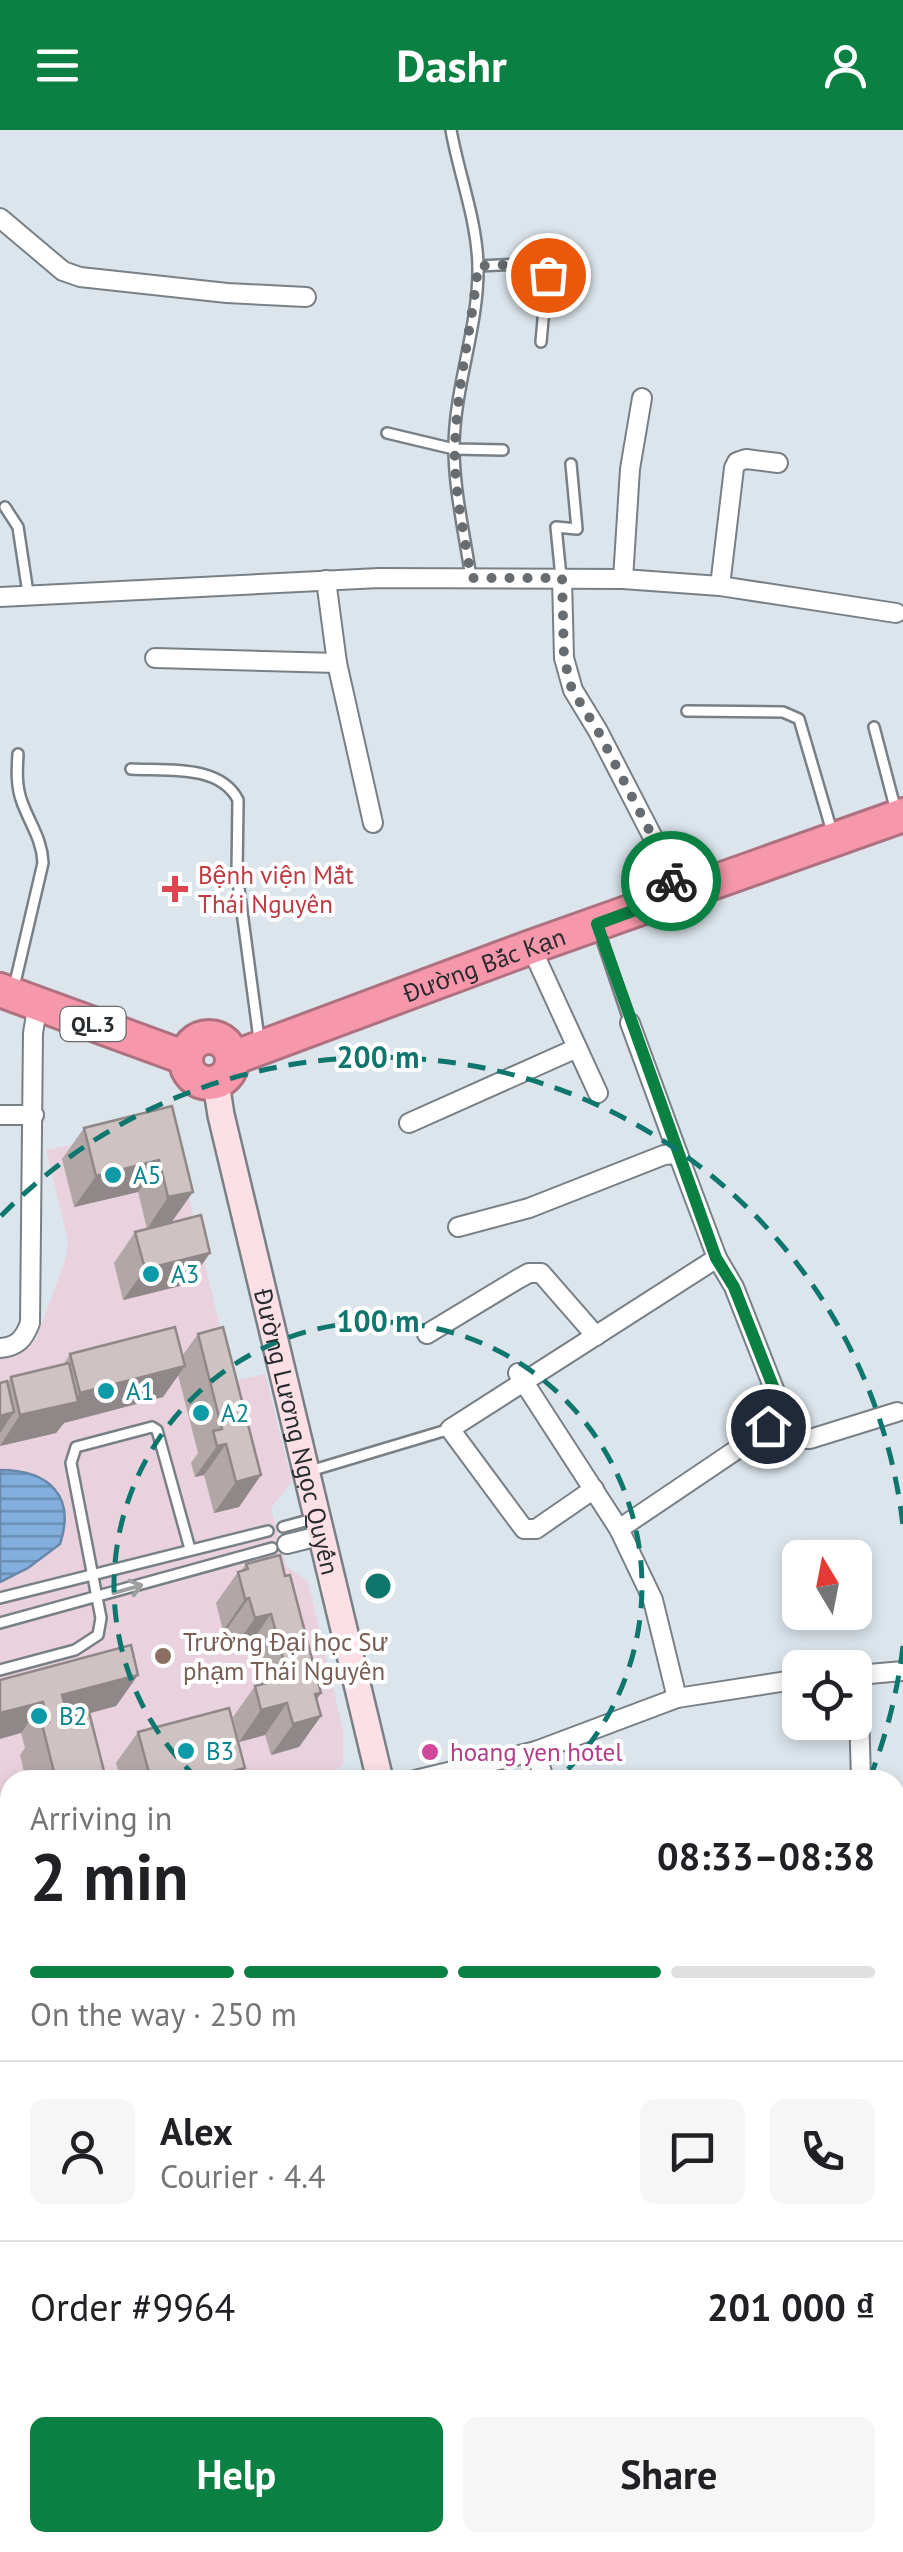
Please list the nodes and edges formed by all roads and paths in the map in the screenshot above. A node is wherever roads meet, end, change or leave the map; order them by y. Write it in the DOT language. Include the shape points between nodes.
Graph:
graph roads {
  1 [pos="451,130"];
  2 [pos="0,218"];
  3 [pos="478,266"];
  4 [pos="306,297"];
  5 [pos="541,342"];
  6 [pos="642,398"];
  7 [pos="387,434"];
  8 [pos="454,449"];
  9 [pos="503,450"];
  10 [pos="778,463"];
  11 [pos="571,464"];
  12 [pos="5,507"];
  13 [pos="471,578"];
  14 [pos="562,578"];
  15 [pos="623,579"];
  16 [pos="326,580"];
  17 [pos="720,586"];
  18 [pos="28,594"];
  19 [pos="0,597"];
  20 [pos="896,613"];
  21 [pos="155,658"];
  22 [pos="337,663"];
  23 [pos="687,711"];
  24 [pos="874,727"];
  25 [pos="18,754"];
  26 [pos="131,769"];
  27 [pos="900,816"];
  28 [pos="373,824"];
  29 [pos="834,838"];
  30 [pos="676,895"];
  31 [pos="597,924"];
  32 [pos="531,946"];
  33 [pos="17,996"];
  34 [pos="630,1023"];
  35 [pos="578,1048"];
  36 [pos="237,1062"];
  37 [pos="598,1093"];
  38 [pos="34,1114"];
  39 [pos="0,1116"];
  40 [pos="409,1122"];
  41 [pos="678,1154"];
  42 [pos="458,1227"];
  43 [pos="716,1258"];
  44 [pos="427,1334"];
  45 [pos="596,1336"];
  46 [pos="0,1348"];
  47 [pos="520,1377"];
  48 [pos="896,1412"];
  49 [pos="785,1417"];
  50 [pos="450,1428"];
  51 [pos="307,1472"];
  52 [pos="594,1490"];
  53 [pos="321,1526"];
  54 [pos="619,1529"];
  55 [pos="268,1531"];
  56 [pos="281,1540"];
  57 [pos="190,1549"];
  58 [pos="90,1574"];
  59 [pos="0,1598"];
  60 [pos="97,1598"];
  61 [pos="1,1620"];
  62 [pos="0,1670"];
  63 [pos="903,1671"];
  64 [pos="872,1674"];
  65 [pos="782,1683"];
  66 [pos="677,1698"];
  67 [pos="860,1740"];
  68 [pos="536,1750"];
  69 [pos="378,1770"];
  70 [pos="455,1770"];
  71 [pos="541,1770"];
  72 [pos="862,1770"];
  1 -- 3 [label="lane"];
  2 -- 4 [label="street" via="80,277"];
  3 -- 5 [label="lane" via="544,263"];
  3 -- 8 [label="lane"];
  6 -- 15 [label="street"];
  7 -- 8 [label="lane"];
  8 -- 9 [label="lane"];
  8 -- 13 [label="lane"];
  10 -- 17 [label="street" via="746,460 734,468"];
  11 -- 14 [label="lane" via="577,529 556,527"];
  12 -- 18 [label="lane" via="18,527"];
  13 -- 14 [label="street"];
  13 -- 16 [label="street"];
  14 -- 15 [label="street"];
  14 -- 30 [label="street" via="564,658 572,690 661,853"];
  15 -- 17 [label="street"];
  16 -- 18 [label="street"];
  16 -- 22 [label="street"];
  17 -- 20 [label="street"];
  18 -- 19 [label="street"];
  21 -- 22 [label="street"];
  22 -- 28 [label="street"];
  23 -- 29 [label="lane" via="783,712 799,719"];
  24 -- 27 [label="lane"];
  25 -- 33 [label="lane" via="20,798 43,863"];
  26 -- 36 [label="lane" via="208,776 238,800"];
  27 -- 29 [label="highway, Đường Bắc Kạn"];
  29 -- 30 [label="highway, Đường Bắc Kạn"];
  30 -- 31 [label="highway, Đường Bắc Kạn"];
  31 -- 32 [label="highway, Đường Bắc Kạn"];
  31 -- 34 [label="lane"];
  32 -- 35 [label="street"];
  32 -- 36 [label="highway, Đường Bắc Kạn"];
  33 -- 36 [label="highway, QL.3" via="186,1058 198,1040 220,1039"];
  33 -- 38 [label="street" via="33,1033"];
  34 -- 41 [label="street"];
  35 -- 37 [label="street"];
  35 -- 40 [label="street"];
  36 -- 51 [label="main road, Đường Lương Ngọc Quyến" via="221,1115"];
  38 -- 39 [label="street"];
  38 -- 46 [label="street" via="30,1324 17,1344"];
  41 -- 42 [label="street"];
  41 -- 43 [label="street"];
  43 -- 45 [label="street"];
  43 -- 49 [label="street"];
  44 -- 45 [label="street" via="529,1273 541,1273"];
  45 -- 47 [label="street"];
  47 -- 50 [label="street"];
  47 -- 52 [label="street"];
  48 -- 49 [label="street" via="798,1439"];
  49 -- 54 [label="street"];
  50 -- 51 [label="lane"];
  50 -- 52 [label="street" via="524,1529 536,1529"];
  51 -- 53 [label="main road, Đường Lương Ngọc Quyến"];
  52 -- 54 [label="street"];
  53 -- 56 [label="street"];
  53 -- 69 [label="main road, Đường Lương Ngọc Quyến"];
  54 -- 66 [label="street" via="654,1600"];
  55 -- 57 [label="lane"];
  60 -- 56 [label="lane, one-way"];
  57 -- 58 [label="lane"];
  57 -- 58 [label="lane" via="157,1430 110,1437 72,1454"];
  58 -- 59 [label="lane"];
  58 -- 60 [label="lane"];
  60 -- 61 [label="lane"];
  60 -- 62 [label="lane" via="102,1618 89,1643"];
  63 -- 64 [label="street"];
  65 -- 66 [label="street"];
  66 -- 68 [label="street"];
  67 -- 72 [label="street"];
  68 -- 70 [label="street"];
  68 -- 71 [label="street"];
}
